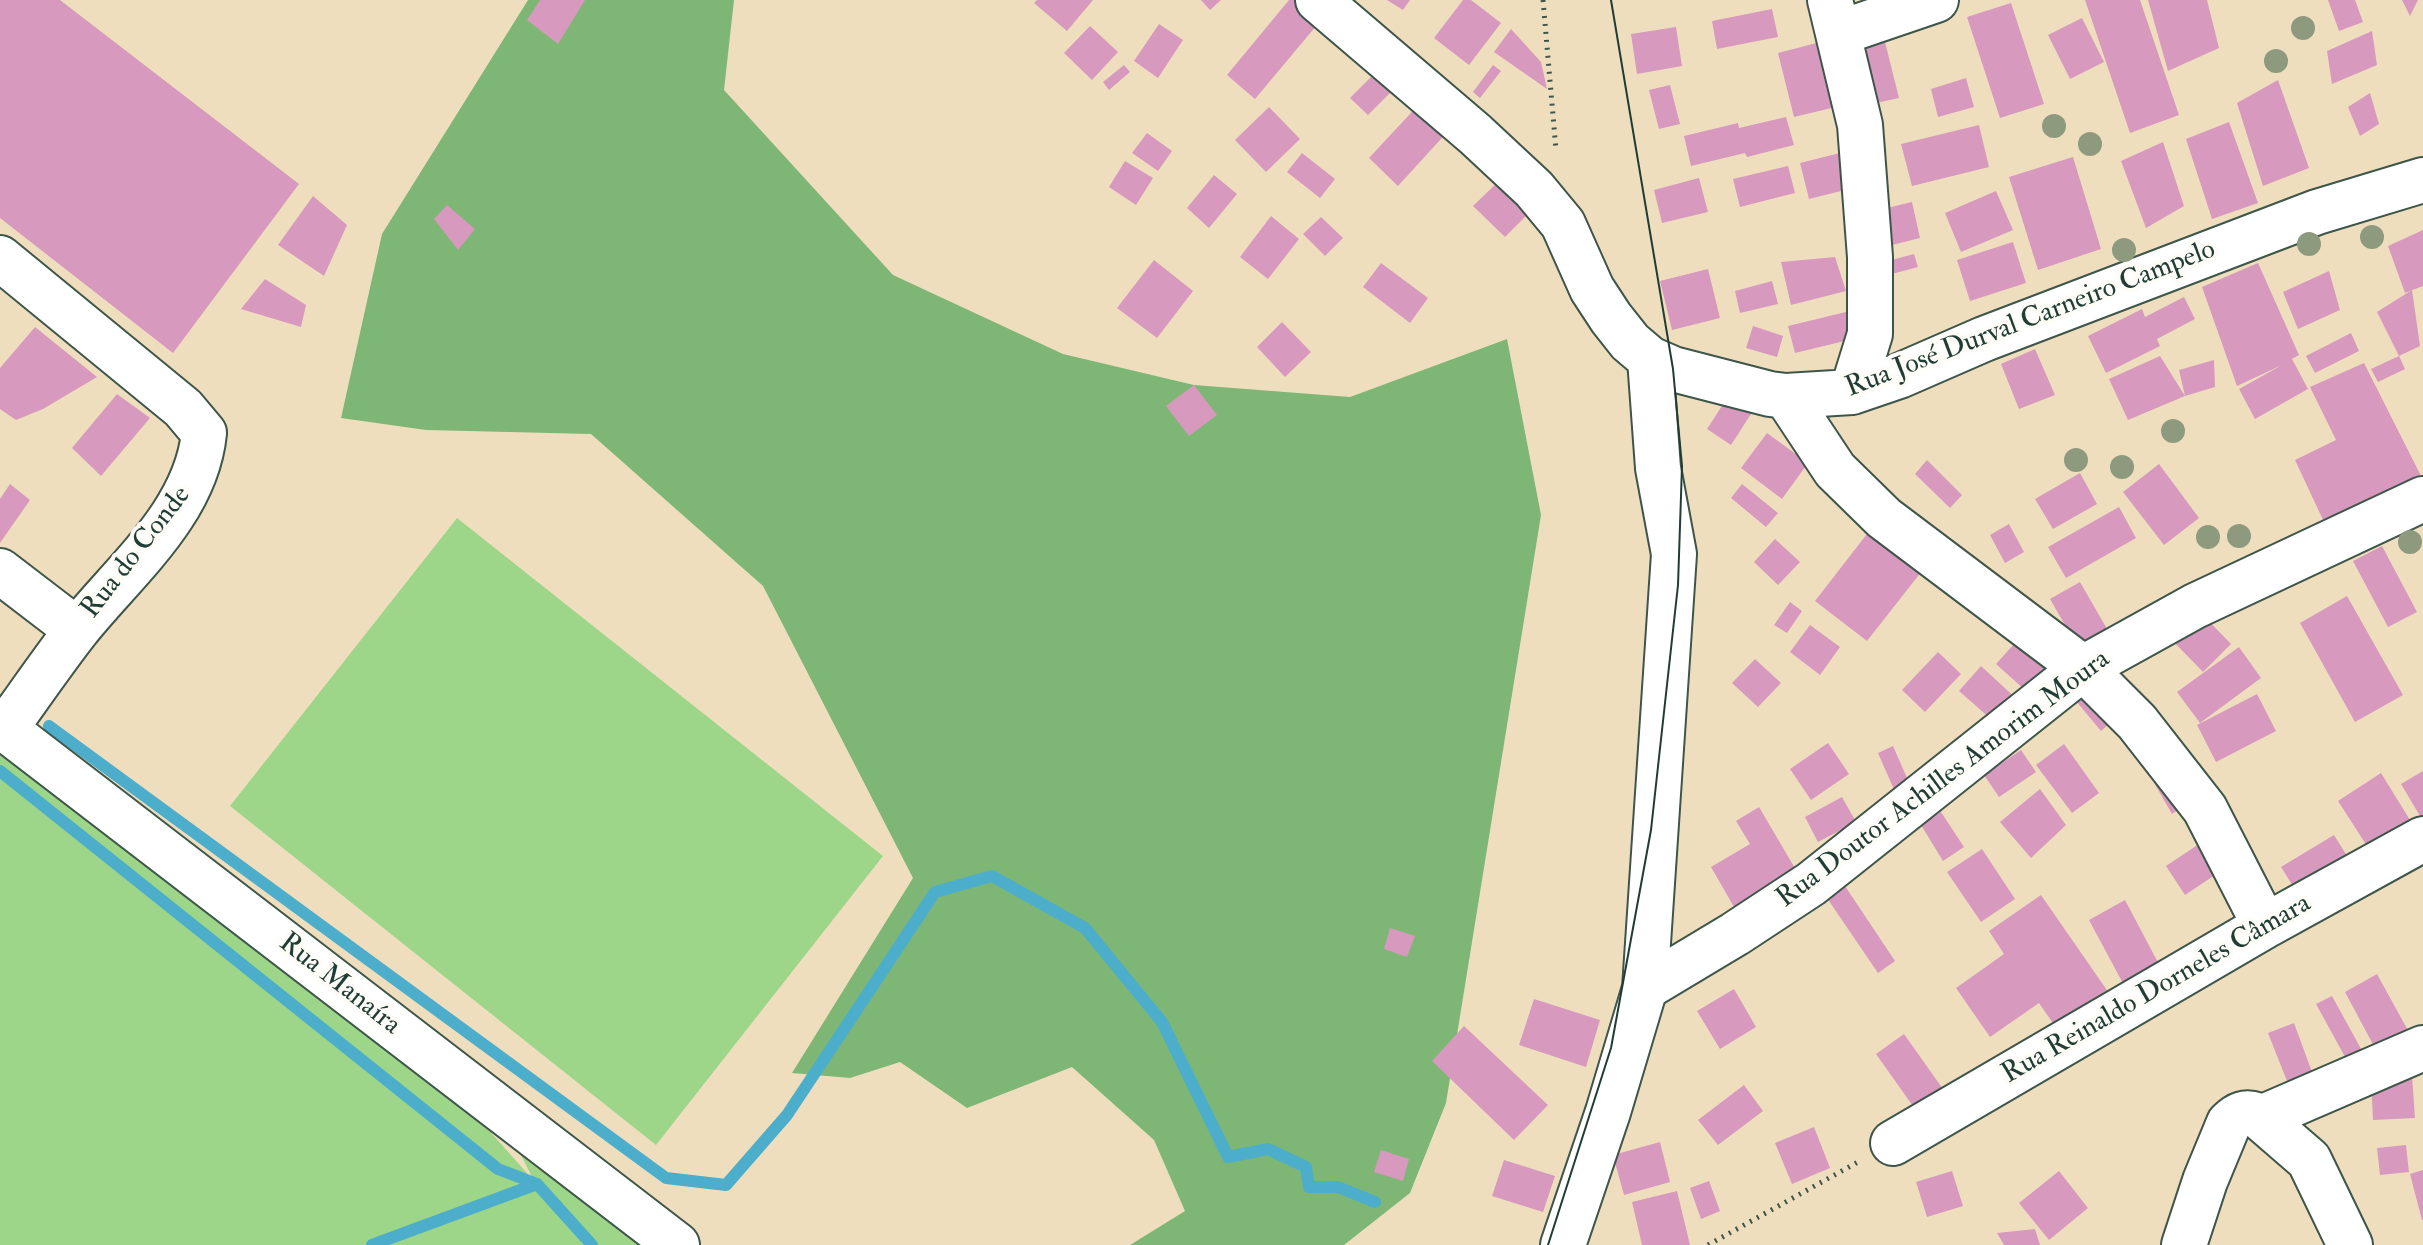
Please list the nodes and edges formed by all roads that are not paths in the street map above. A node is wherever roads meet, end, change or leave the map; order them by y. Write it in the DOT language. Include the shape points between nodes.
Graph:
graph roads {
  1 [pos="1318,0"];
  2 [pos="1936,0"];
  3 [pos="1835,17"];
  4 [pos="2423,180"];
  5 [pos="0,258"];
  6 [pos="1650,359"];
  7 [pos="1852,392"];
  8 [pos="1786,396"];
  9 [pos="2423,499"];
  10 [pos="0,571"];
  11 [pos="77,630"];
  12 [pos="2083,668"];
  13 [pos="3,727"];
  14 [pos="2423,839"];
  15 [pos="2265,926"];
  16 [pos="1645,988"];
  17 [pos="2423,1048"];
  18 [pos="2261,1118"];
  19 [pos="1893,1143"];
  20 [pos="677,1245"];
  21 [pos="1563,1245"];
  22 [pos="2184,1245"];
  23 [pos="2350,1245"];
  1 -- 6 [label="street, Rua José Durval Carneiro Campelo" via="1534,189 1563,224 1611,318"];
  2 -- 3 [label="street"];
  3 -- 7 [label="street" via="1860,125 1870,257 1870,334"];
  4 -- 7 [label="street, Rua José Durval Carneiro Campelo" via="2317,212"];
  5 -- 11 [label="street, Rua do Conde" via="183,408 204,433 193,482 174,513"];
  6 -- 8 [label="street, Rua José Durval Carneiro Campelo"];
  6 -- 16 [label="street" via="1658,468 1674,554"];
  7 -- 8 [label="street, Rua José Durval Carneiro Campelo"];
  8 -- 12 [label="street" via="1835,470 1884,518"];
  9 -- 12 [label="street, Rua Doutor Achilles Amorim Moura" via="2195,606"];
  10 -- 11 [label="street"];
  11 -- 13 [label="street, Rua do Conde"];
  12 -- 15 [label="street" via="2137,722 2205,809"];
  12 -- 16 [label="street, Rua Doutor Achilles Amorim Moura" via="1811,884"];
  13 -- 20 [label="street, Rua Manaíra"];
  14 -- 15 [label="street, Rua Reinaldo Dorneles Câmara"];
  15 -- 19 [label="street, Rua Reinaldo Dorneles Câmara"];
  16 -- 21 [label="street"];
  17 -- 18 [label="street"];
  18 -- 22 [label="street" via="2243,1113 2229,1123"];
  18 -- 23 [label="street" via="2309,1160"];
}
